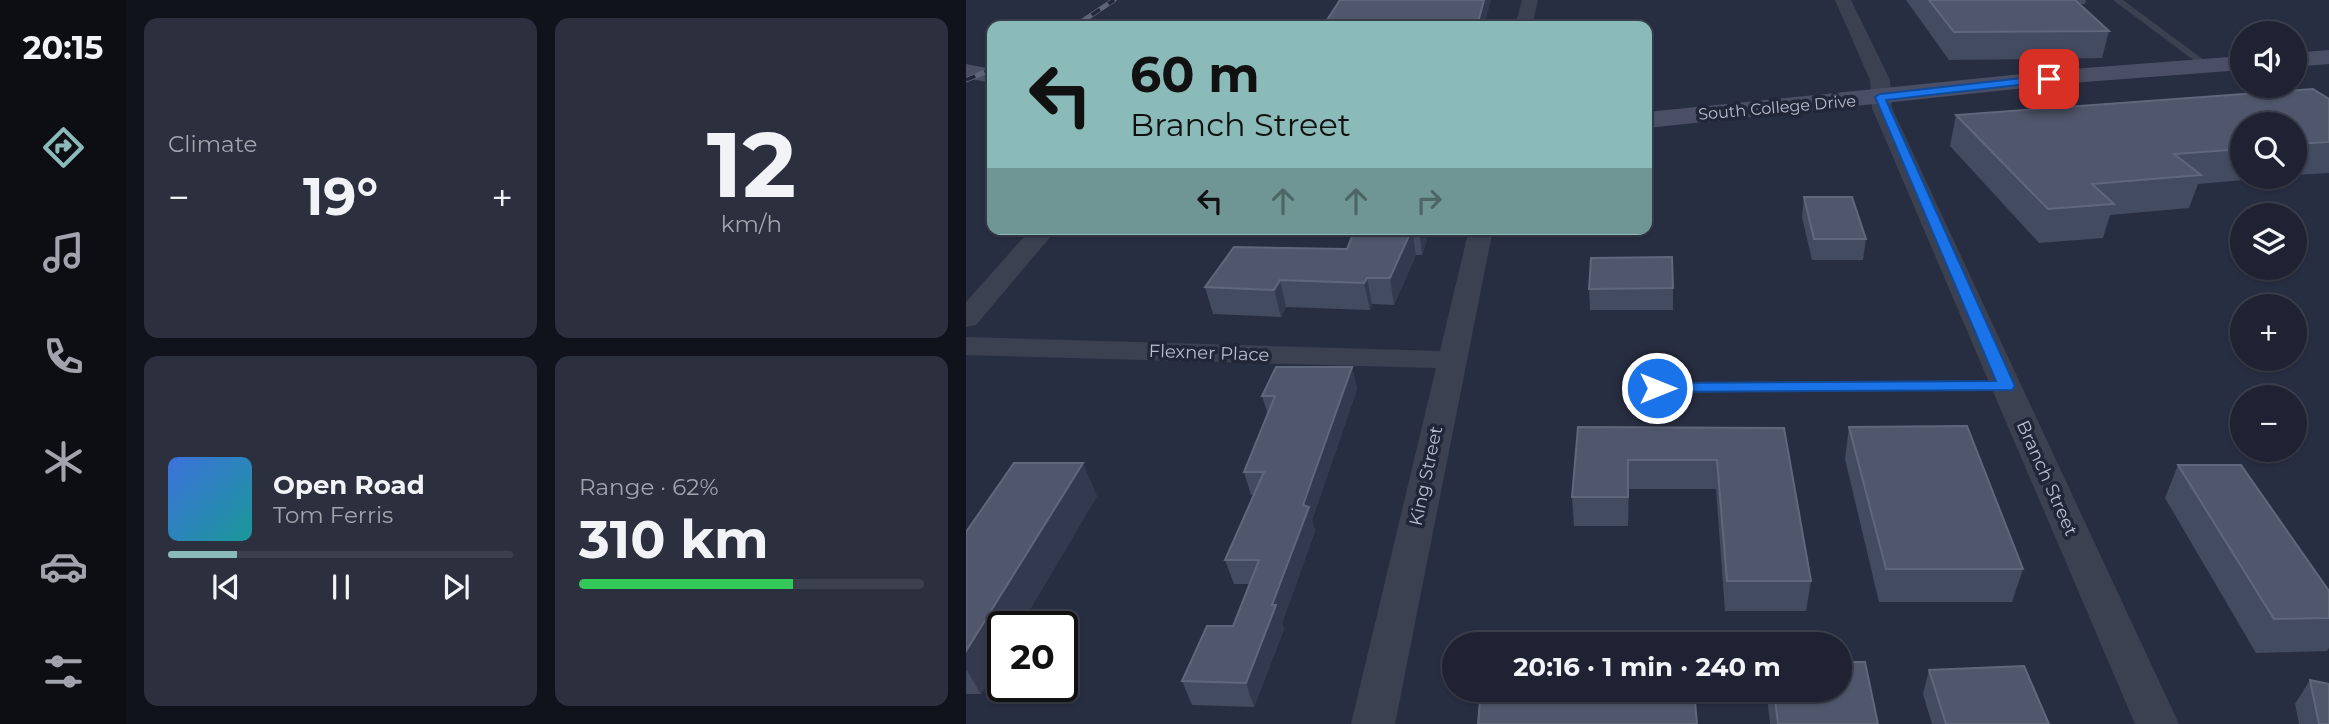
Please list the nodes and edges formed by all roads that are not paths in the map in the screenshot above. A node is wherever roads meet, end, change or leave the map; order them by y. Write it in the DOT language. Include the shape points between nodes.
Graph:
graph roads {
  1 [pos="1530,0"];
  2 [pos="1843,0"];
  3 [pos="2117,0"];
  4 [pos="1525,21"];
  5 [pos="2329,57"];
  6 [pos="2307,59"];
  7 [pos="2230,64"];
  8 [pos="2207,66"];
  9 [pos="966,71"];
  10 [pos="987,75"];
  11 [pos="1880,97"];
  12 [pos="1652,120"];
  13 [pos="1040,235"];
  14 [pos="1480,235"];
  15 [pos="966,319"];
  16 [pos="966,346"];
  17 [pos="1451,360"];
  18 [pos="2007,386"];
  19 [pos="1630,388"];
  20 [pos="1373,724"];
  21 [pos="2157,724"];
  1 -- 4 [label="street"];
  2 -- 11 [label="street, Branch Street" via="1880,80"];
  3 -- 8 [label="lane"];
  5 -- 6 [label="main road"];
  7 -- 8 [label="main road, South College Drive"];
  8 -- 11 [label="main road, South College Drive"];
  9 -- 10 [label="main road"];
  11 -- 12 [label="main road, South College Drive"];
  11 -- 18 [label="street, Branch Street"];
  13 -- 15 [label="street"];
  14 -- 17 [label="street, King Street"];
  16 -- 17 [label="street, Flexner Place"];
  17 -- 20 [label="street, King Street"];
  18 -- 19 [label="lane"];
  18 -- 21 [label="street, Branch Street"];
}
